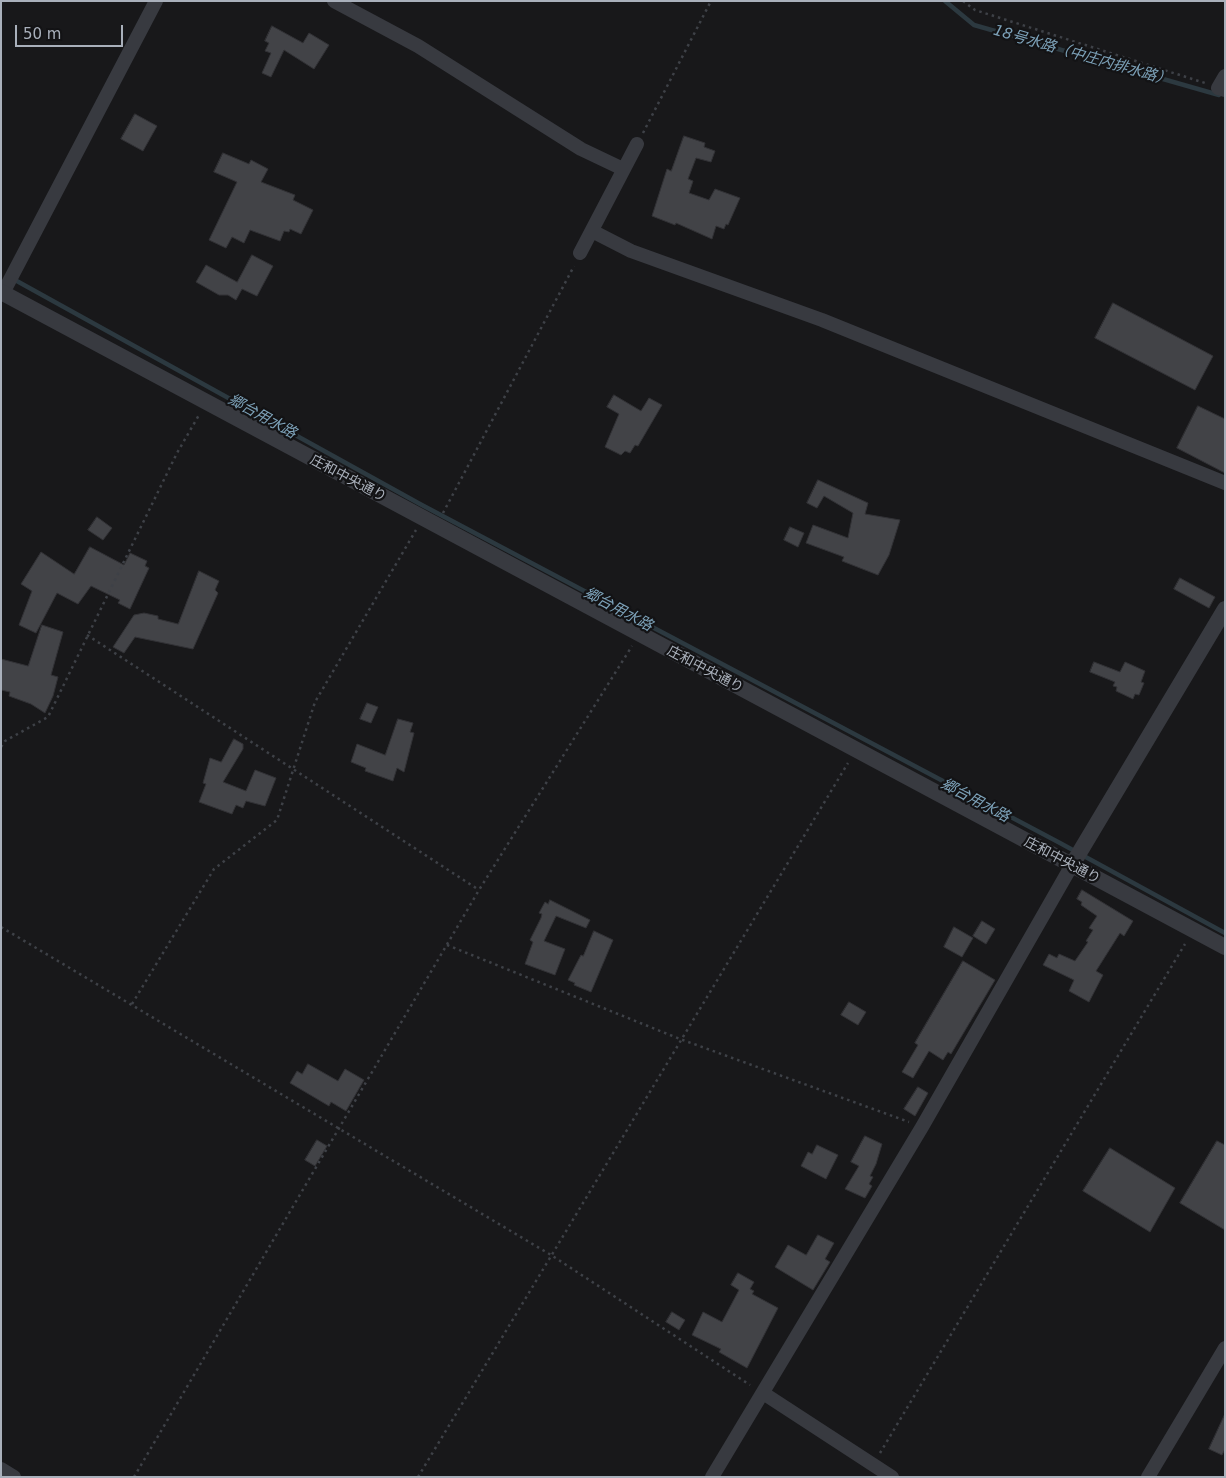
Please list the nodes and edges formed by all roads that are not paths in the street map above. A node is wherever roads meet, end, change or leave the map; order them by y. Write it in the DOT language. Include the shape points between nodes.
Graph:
graph roads {
  1 [pos="156,1"];
  2 [pos="334,1"];
  3 [pos="636,144"];
  4 [pos="623,169"];
  5 [pos="592,230"];
  6 [pos="580,253"];
  7 [pos="2,292"];
  8 [pos="1225,483"];
  9 [pos="1225,609"];
  10 [pos="1072,865"];
  11 [pos="1225,947"];
  12 [pos="1225,1348"];
  13 [pos="763,1393"];
  14 [pos="1,1469"];
  15 [pos="14,1477"];
  16 [pos="712,1477"];
  17 [pos="892,1477"];
  18 [pos="1148,1477"];
  1 -- 7 [label="street"];
  2 -- 4 [label="street" via="418,46 581,149"];
  3 -- 4 [label="street"];
  4 -- 5 [label="street"];
  5 -- 6 [label="street"];
  5 -- 8 [label="street" via="631,251 822,320"];
  7 -- 10 [label="street, 庄和中央通り"];
  9 -- 10 [label="street"];
  10 -- 11 [label="street, 庄和中央通り"];
  10 -- 13 [label="street" via="922,1127"];
  12 -- 18 [label="street"];
  13 -- 16 [label="street"];
  13 -- 17 [label="street"];
  14 -- 15 [label="street"];
}
